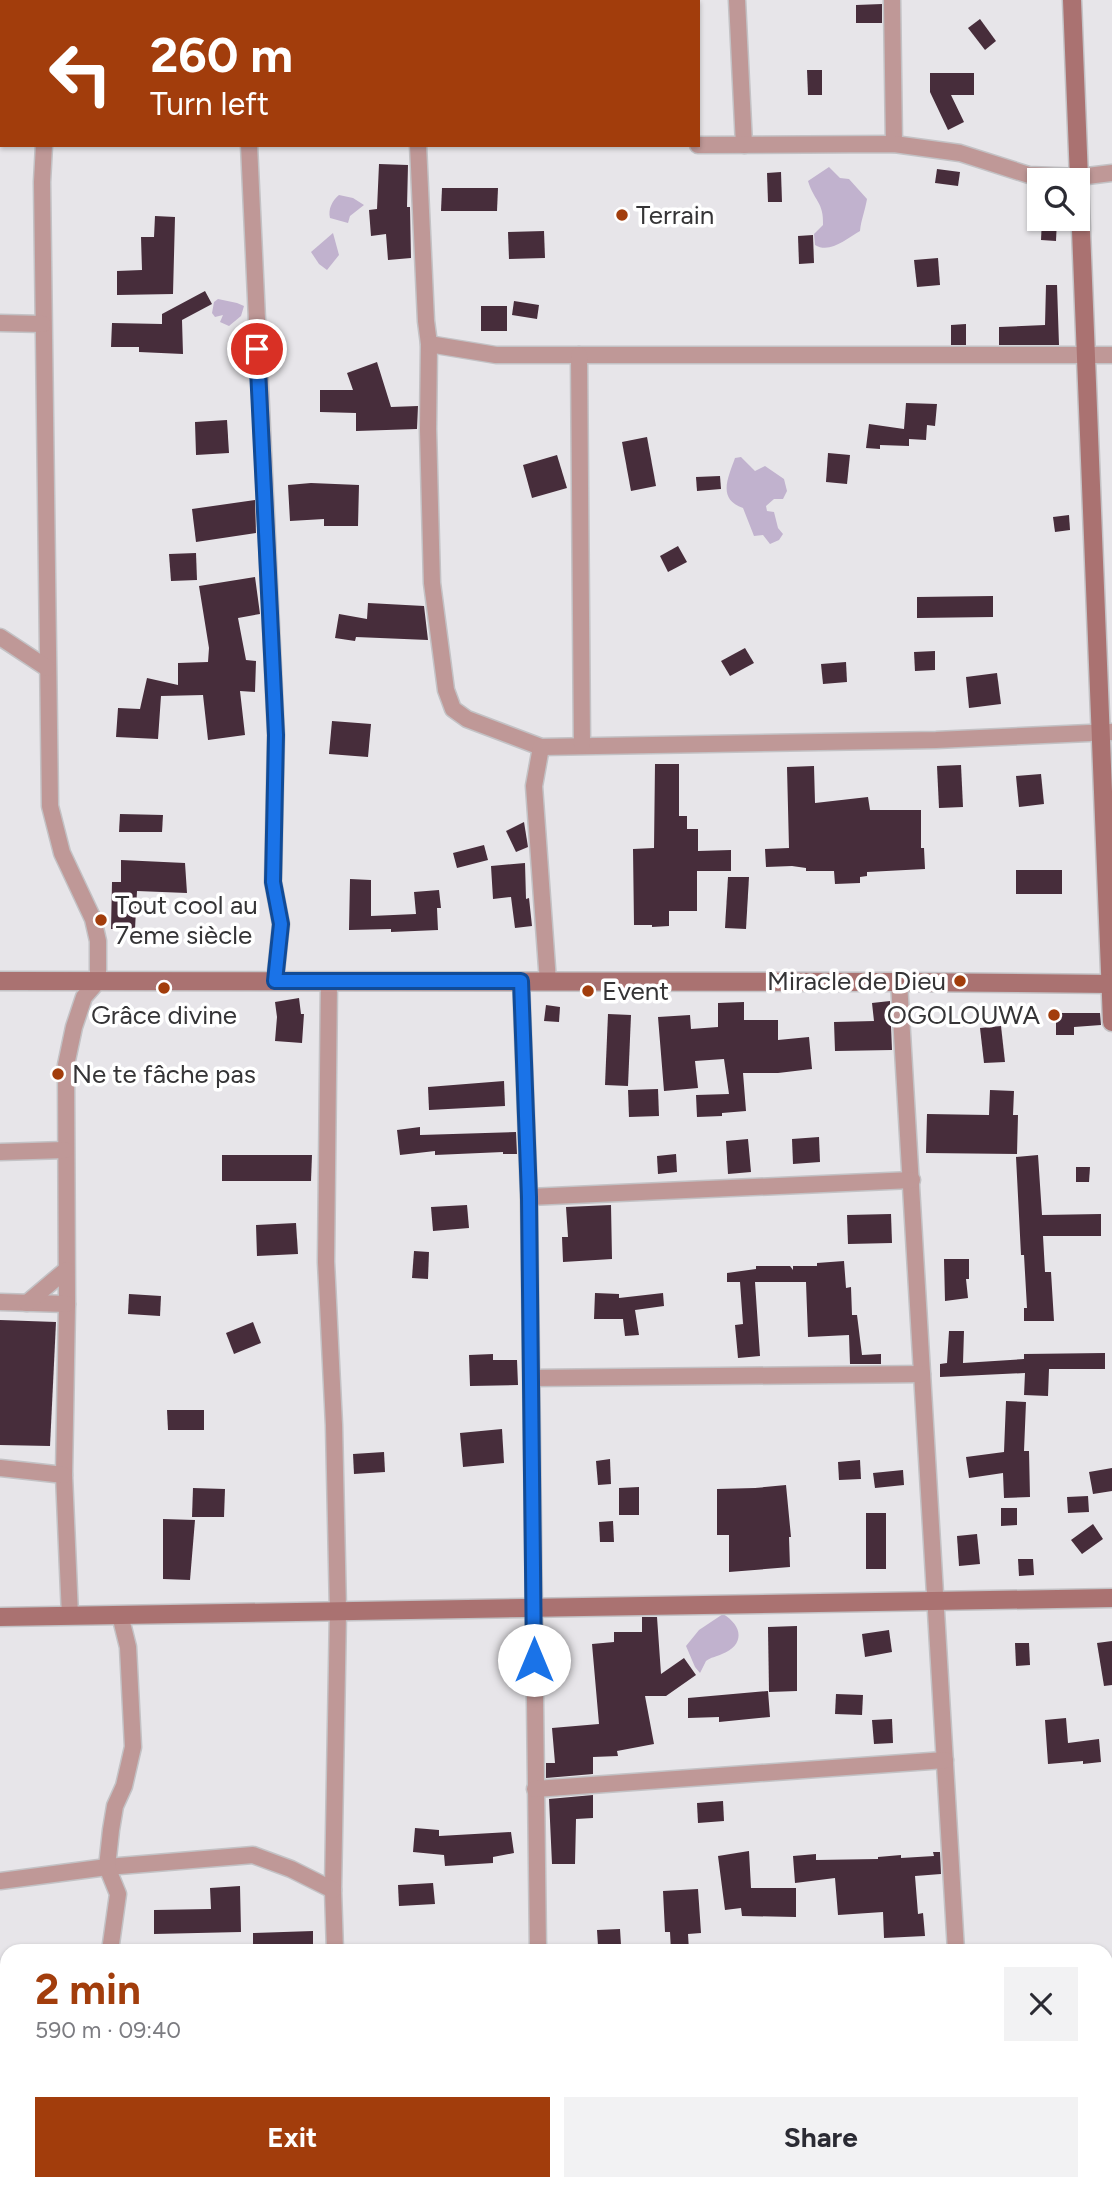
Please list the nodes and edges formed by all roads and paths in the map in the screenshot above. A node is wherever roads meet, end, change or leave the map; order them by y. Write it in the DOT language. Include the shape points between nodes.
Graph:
graph roads {
  1 [pos="737,0"];
  2 [pos="892,0"];
  3 [pos="1072,0"];
  4 [pos="894,144"];
  5 [pos="700,145"];
  6 [pos="744,145"];
  7 [pos="44,147"];
  8 [pos="249,147"];
  9 [pos="418,147"];
  10 [pos="1079,168"];
  11 [pos="1027,173"];
  12 [pos="1112,173"];
  13 [pos="1090,176"];
  14 [pos="1081,231"];
  15 [pos="0,323"];
  16 [pos="43,324"];
  17 [pos="429,344"];
  18 [pos="579,355"];
  19 [pos="1086,355"];
  20 [pos="1112,355"];
  21 [pos="0,637"];
  22 [pos="47,668"];
  23 [pos="1106,732"];
  24 [pos="582,745"];
  25 [pos="541,747"];
  26 [pos="0,981"];
  27 [pos="98,981"];
  28 [pos="275,981"];
  29 [pos="329,981"];
  30 [pos="521,981"];
  31 [pos="548,982"];
  32 [pos="899,982"];
  33 [pos="1111,984"];
  34 [pos="1112,1022"];
  35 [pos="65,1150"];
  36 [pos="0,1152"];
  37 [pos="912,1180"];
  38 [pos="529,1197"];
  39 [pos="66,1270"];
  40 [pos="0,1302"];
  41 [pos="27,1303"];
  42 [pos="67,1304"];
  43 [pos="922,1374"];
  44 [pos="532,1378"];
  45 [pos="0,1468"];
  46 [pos="64,1475"];
  47 [pos="1112,1598"];
  48 [pos="935,1601"];
  49 [pos="534,1608"];
  50 [pos="338,1611"];
  51 [pos="120,1615"];
  52 [pos="70,1616"];
  53 [pos="0,1617"];
  54 [pos="944,1760"];
  55 [pos="535,1789"];
  56 [pos="107,1867"];
  57 [pos="0,1881"];
  58 [pos="333,1890"];
  59 [pos="111,1944"];
  60 [pos="335,1944"];
  61 [pos="538,1944"];
  62 [pos="956,1944"];
  1 -- 6 [label="street"];
  2 -- 4 [label="street"];
  3 -- 10 [label="street"];
  4 -- 6 [label="street"];
  4 -- 11 [label="street" via="960,153"];
  5 -- 6 [label="street"];
  7 -- 16 [label="street"];
  8 -- 28 [label="street" via="276,735 273,882 281,924"];
  9 -- 17 [label="street"];
  12 -- 13 [label="street"];
  14 -- 19 [label="street"];
  15 -- 16 [label="street"];
  16 -- 22 [label="street"];
  17 -- 18 [label="street" via="496,355"];
  17 -- 25 [label="street" via="432,583 446,690 453,709 467,719"];
  18 -- 19 [label="street"];
  18 -- 24 [label="street"];
  19 -- 20 [label="street"];
  19 -- 23 [label="street"];
  21 -- 22 [label="street"];
  22 -- 27 [label="street" via="50,806 62,853 93,919"];
  23 -- 24 [label="street" via="936,740"];
  23 -- 33 [label="street"];
  24 -- 25 [label="street"];
  25 -- 31 [label="street" via="534,786"];
  26 -- 27 [label="street"];
  27 -- 28 [label="street"];
  27 -- 35 [label="street" via="84,997 66,1065"];
  28 -- 29 [label="street"];
  29 -- 30 [label="street"];
  29 -- 50 [label="street" via="326,1262"];
  30 -- 31 [label="street"];
  30 -- 38 [label="street"];
  31 -- 32 [label="street"];
  32 -- 33 [label="street"];
  32 -- 37 [label="street"];
  33 -- 34 [label="street"];
  35 -- 36 [label="street"];
  35 -- 39 [label="street"];
  37 -- 38 [label="street"];
  37 -- 43 [label="street"];
  38 -- 44 [label="street"];
  39 -- 41 [label="street"];
  39 -- 42 [label="street"];
  40 -- 41 [label="street"];
  41 -- 42 [label="street"];
  42 -- 46 [label="street"];
  43 -- 44 [label="street"];
  43 -- 48 [label="street"];
  44 -- 49 [label="street"];
  45 -- 46 [label="street"];
  46 -- 52 [label="street"];
  47 -- 48 [label="street"];
  48 -- 49 [label="street"];
  48 -- 54 [label="street"];
  49 -- 50 [label="street"];
  49 -- 55 [label="street"];
  50 -- 51 [label="street"];
  50 -- 58 [label="street"];
  51 -- 52 [label="street"];
  51 -- 56 [label="street" via="128,1647 133,1747 115,1806"];
  52 -- 53 [label="street"];
  54 -- 55 [label="street"];
  54 -- 62 [label="street"];
  55 -- 61 [label="street"];
  56 -- 57 [label="street"];
  56 -- 58 [label="street" via="253,1855"];
  56 -- 59 [label="street" via="118,1894"];
  58 -- 60 [label="street"];
}
